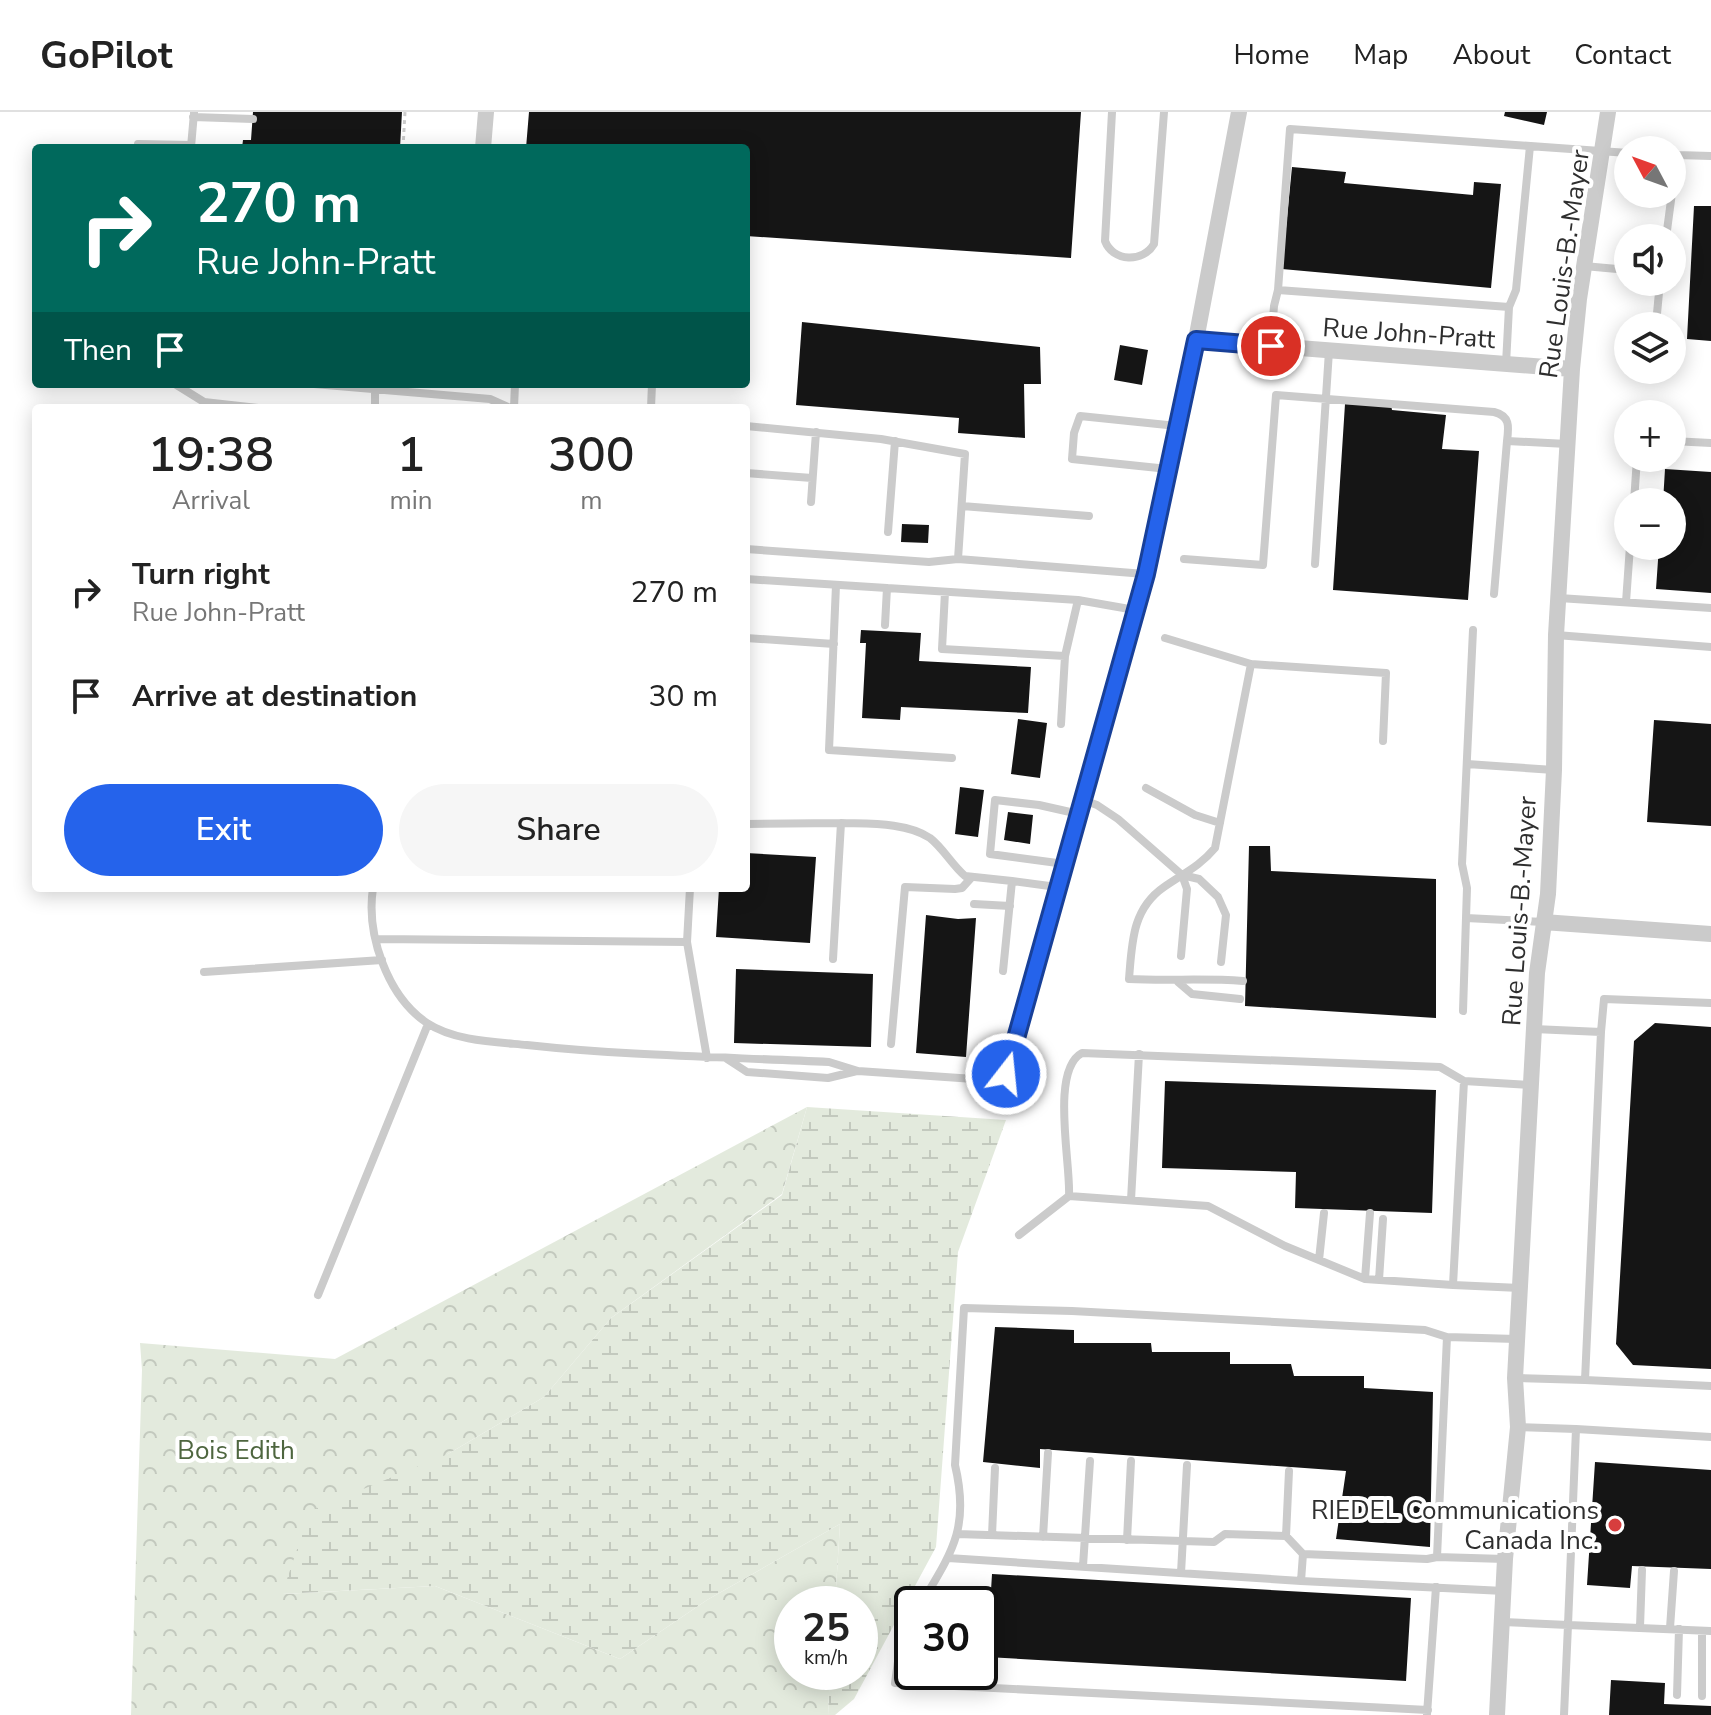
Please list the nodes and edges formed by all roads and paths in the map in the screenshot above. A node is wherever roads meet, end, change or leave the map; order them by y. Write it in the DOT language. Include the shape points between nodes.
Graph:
graph roads {
  1 [pos="405,112"];
  2 [pos="486,112"];
  3 [pos="1112,112"];
  4 [pos="1164,112"];
  5 [pos="1239,112"];
  6 [pos="1608,112"];
  7 [pos="194,114"];
  8 [pos="253,119"];
  9 [pos="191,144"];
  10 [pos="403,144"];
  11 [pos="483,144"];
  12 [pos="1530,146"];
  13 [pos="1603,152"];
  14 [pos="1614,152"];
  15 [pos="1686,155"];
  16 [pos="1711,156"];
  17 [pos="1584,266"];
  18 [pos="1614,269"];
  19 [pos="1278,290"];
  20 [pos="1509,307"];
  21 [pos="1196,340"];
  22 [pos="1271,346"];
  23 [pos="1329,351"];
  24 [pos="1506,364"];
  25 [pos="1572,369"];
  26 [pos="181,388"];
  27 [pos="385,388"];
  28 [pos="1326,399"];
  29 [pos="218,404"];
  30 [pos="502,404"];
  31 [pos="750,426"];
  32 [pos="1178,426"];
  33 [pos="816,432"];
  34 [pos="895,441"];
  35 [pos="1507,441"];
  36 [pos="1686,442"];
  37 [pos="1711,443"];
  38 [pos="1567,444"];
  39 [pos="1169,469"];
  40 [pos="750,473"];
  41 [pos="812,478"];
  42 [pos="811,502"];
  43 [pos="962,506"];
  44 [pos="1089,516"];
  45 [pos="888,532"];
  46 [pos="750,549"];
  47 [pos="958,559"];
  48 [pos="1184,559"];
  49 [pos="1629,560"];
  50 [pos="1315,564"];
  51 [pos="1146,574"];
  52 [pos="750,579"];
  53 [pos="836,585"];
  54 [pos="887,588"];
  55 [pos="945,592"];
  56 [pos="1494,594"];
  57 [pos="1558,598"];
  58 [pos="1078,600"];
  59 [pos="1626,602"];
  60 [pos="1711,608"];
  61 [pos="1136,610"];
  62 [pos="885,625"];
  63 [pos="1473,630"];
  64 [pos="1556,635"];
  65 [pos="750,638"];
  66 [pos="1165,638"];
  67 [pos="834,644"];
  68 [pos="1711,647"];
  69 [pos="1065,656"];
  70 [pos="1251,664"];
  71 [pos="1061,724"];
  72 [pos="1383,741"];
  73 [pos="952,758"];
  74 [pos="1467,764"];
  75 [pos="1554,770"];
  76 [pos="1146,788"];
  77 [pos="1082,807"];
  78 [pos="841,823"];
  79 [pos="1220,823"];
  80 [pos="750,824"];
  81 [pos="1065,864"];
  82 [pos="1182,875"];
  83 [pos="971,878"];
  84 [pos="1012,881"];
  85 [pos="1058,887"];
  86 [pos="373,892"];
  87 [pos="690,892"];
  88 [pos="974,904"];
  89 [pos="1010,906"];
  90 [pos="1466,918"];
  91 [pos="1543,922"];
  92 [pos="1711,934"];
  93 [pos="376,939"];
  94 [pos="687,942"];
  95 [pos="1181,956"];
  96 [pos="833,959"];
  97 [pos="382,960"];
  98 [pos="1221,962"];
  99 [pos="1003,971"];
  100 [pos="204,972"];
  101 [pos="1243,981"];
  102 [pos="1178,982"];
  103 [pos="1240,999"];
  104 [pos="1711,1003"];
  105 [pos="1463,1011"];
  106 [pos="428,1024"];
  107 [pos="1534,1029"];
  108 [pos="1601,1032"];
  109 [pos="891,1044"];
  110 [pos="1139,1054"];
  111 [pos="707,1058"];
  112 [pos="726,1058"];
  113 [pos="858,1071"];
  114 [pos="1003,1081"];
  115 [pos="1464,1081"];
  116 [pos="1531,1086"];
  117 [pos="1069,1196"];
  118 [pos="1131,1200"];
  119 [pos="1324,1213"];
  120 [pos="1370,1213"];
  121 [pos="1383,1219"];
  122 [pos="1019,1235"];
  123 [pos="1319,1260"];
  124 [pos="1365,1279"];
  125 [pos="1379,1280"];
  126 [pos="1453,1285"];
  127 [pos="1520,1288"];
  128 [pos="318,1295"];
  129 [pos="1447,1337"];
  130 [pos="1517,1339"];
  131 [pos="1515,1378"];
  132 [pos="1585,1380"];
  133 [pos="1711,1386"];
  134 [pos="1518,1427"];
  135 [pos="1576,1429"];
  136 [pos="1711,1437"];
  137 [pos="1048,1453"];
  138 [pos="1090,1461"];
  139 [pos="1131,1461"];
  140 [pos="1187,1465"];
  141 [pos="995,1468"];
  142 [pos="1289,1471"];
  143 [pos="957,1534"];
  144 [pos="992,1535"];
  145 [pos="1286,1536"];
  146 [pos="1043,1537"];
  147 [pos="1085,1539"];
  148 [pos="1127,1540"];
  149 [pos="1182,1541"];
  150 [pos="1303,1554"];
  151 [pos="1437,1557"];
  152 [pos="948,1558"];
  153 [pos="1505,1559"];
  154 [pos="1083,1566"];
  155 [pos="1642,1570"];
  156 [pos="1674,1571"];
  157 [pos="1181,1573"];
  158 [pos="1301,1581"];
  159 [pos="932,1586"];
  160 [pos="1436,1587"];
  161 [pos="1504,1591"];
  162 [pos="1503,1622"];
  163 [pos="1568,1625"];
  164 [pos="1640,1627"];
  165 [pos="1674,1629"];
  166 [pos="1706,1631"];
  167 [pos="998,1689"];
  168 [pos="1677,1695"];
  169 [pos="1702,1696"];
  170 [pos="1428,1712"];
  171 [pos="1497,1715"];
  172 [pos="1564,1715"];
  1 -- 10 [label="path"];
  2 -- 11 [label="street"];
  3 -- 4 [label="lane" via="1105,241 1112,252 1133,258 1146,255 1154,244"];
  5 -- 21 [label="street"];
  6 -- 13 [label="street, Rue Louis-B.-Mayer"];
  7 -- 8 [label="lane"];
  7 -- 9 [label="lane"];
  12 -- 13 [label="lane"];
  12 -- 19 [label="lane" via="1290,129"];
  12 -- 20 [label="lane" via="1516,290"];
  13 -- 14 [label="lane"];
  13 -- 17 [label="street, Rue Louis-B.-Mayer"];
  15 -- 16 [label="lane"];
  17 -- 18 [label="lane"];
  17 -- 25 [label="street, Rue Louis-B.-Mayer"];
  19 -- 20 [label="lane"];
  19 -- 22 [label="lane"];
  20 -- 24 [label="lane"];
  21 -- 22 [label="street, Rue John-Pratt"];
  21 -- 32 [label="street"];
  22 -- 23 [label="street, Rue John-Pratt"];
  23 -- 24 [label="street, Rue John-Pratt"];
  23 -- 28 [label="lane"];
  24 -- 25 [label="street, Rue John-Pratt"];
  25 -- 38 [label="street, Rue Louis-B.-Mayer"];
  26 -- 29 [label="lane"];
  27 -- 30 [label="lane"];
  28 -- 35 [label="lane" via="1494,412 1508,420"];
  28 -- 48 [label="lane" via="1276,395 1263,565"];
  28 -- 50 [label="lane"];
  31 -- 33 [label="lane"];
  32 -- 39 [label="street"];
  32 -- 39 [label="lane" via="1080,416 1074,433 1072,459"];
  33 -- 34 [label="lane"];
  33 -- 41 [label="lane"];
  34 -- 43 [label="lane" via="965,454"];
  34 -- 45 [label="lane"];
  35 -- 38 [label="lane"];
  35 -- 56 [label="lane"];
  36 -- 37 [label="lane"];
  38 -- 57 [label="street, Rue Louis-B.-Mayer"];
  39 -- 51 [label="street"];
  40 -- 41 [label="lane"];
  41 -- 42 [label="lane"];
  43 -- 44 [label="lane"];
  43 -- 47 [label="lane"];
  46 -- 47 [label="lane" via="929,562"];
  47 -- 51 [label="lane"];
  49 -- 59 [label="lane"];
  51 -- 61 [label="street"];
  52 -- 53 [label="lane"];
  53 -- 54 [label="lane"];
  53 -- 67 [label="lane"];
  54 -- 55 [label="lane"];
  54 -- 62 [label="lane"];
  55 -- 58 [label="lane"];
  55 -- 69 [label="lane" via="942,649"];
  57 -- 59 [label="lane"];
  57 -- 64 [label="street, Rue Louis-B.-Mayer"];
  58 -- 61 [label="lane"];
  58 -- 69 [label="lane"];
  59 -- 60 [label="lane"];
  61 -- 77 [label="street"];
  63 -- 74 [label="lane"];
  64 -- 68 [label="lane"];
  64 -- 75 [label="street, Rue Louis-B.-Mayer"];
  65 -- 67 [label="lane"];
  66 -- 70 [label="lane"];
  67 -- 73 [label="lane" via="829,750"];
  69 -- 71 [label="lane"];
  70 -- 72 [label="lane" via="1386,673"];
  70 -- 79 [label="lane"];
  74 -- 75 [label="lane"];
  74 -- 90 [label="lane" via="1462,864"];
  75 -- 91 [label="street, Rue Louis-B.-Mayer"];
  76 -- 79 [label="lane"];
  77 -- 81 [label="street"];
  77 -- 81 [label="lane" via="995,800 990,854"];
  77 -- 82 [label="lane" via="1097,805 1118,819"];
  78 -- 80 [label="lane"];
  78 -- 83 [label="lane" via="918,832"];
  78 -- 96 [label="lane"];
  79 -- 82 [label="lane" via="1215,848 1203,863"];
  81 -- 85 [label="street"];
  82 -- 95 [label="lane" via="1187,889"];
  82 -- 98 [label="lane" via="1199,879 1224,906"];
  82 -- 102 [label="lane" via="1162,888 1138,918 1129,979"];
  83 -- 84 [label="lane"];
  83 -- 109 [label="lane" via="955,889 905,887"];
  84 -- 85 [label="lane"];
  84 -- 89 [label="lane"];
  85 -- 114 [label="street"];
  86 -- 93 [label="lane"];
  87 -- 94 [label="lane"];
  88 -- 89 [label="lane"];
  89 -- 99 [label="lane"];
  90 -- 91 [label="lane"];
  90 -- 105 [label="lane"];
  91 -- 92 [label="street"];
  91 -- 107 [label="street, Rue Louis-B.-Mayer"];
  93 -- 94 [label="lane"];
  93 -- 97 [label="lane"];
  94 -- 111 [label="lane"];
  97 -- 100 [label="lane"];
  97 -- 106 [label="lane" via="405,1004"];
  101 -- 102 [label="lane"];
  102 -- 103 [label="lane" via="1192,994"];
  104 -- 108 [label="lane" via="1604,999"];
  106 -- 111 [label="lane" via="454,1035 504,1043"];
  106 -- 128 [label="lane"];
  107 -- 108 [label="lane"];
  107 -- 116 [label="street, Rue Louis-B.-Mayer"];
  108 -- 132 [label="lane"];
  110 -- 115 [label="lane" via="1440,1067"];
  110 -- 117 [label="lane" via="1088,1053 1074,1058 1063,1123"];
  110 -- 118 [label="lane"];
  111 -- 112 [label="lane"];
  112 -- 113 [label="lane" via="829,1062"];
  112 -- 113 [label="lane" via="747,1072 828,1078"];
  113 -- 114 [label="lane"];
  115 -- 116 [label="lane"];
  115 -- 126 [label="lane"];
  116 -- 127 [label="street, Rue Louis-B.-Mayer"];
  117 -- 118 [label="lane"];
  117 -- 122 [label="lane"];
  118 -- 123 [label="lane" via="1208,1206"];
  119 -- 123 [label="lane"];
  120 -- 124 [label="lane"];
  121 -- 125 [label="lane"];
  123 -- 124 [label="lane"];
  124 -- 125 [label="lane"];
  125 -- 126 [label="lane"];
  126 -- 127 [label="lane"];
  127 -- 130 [label="street, Rue Louis-B.-Mayer"];
  129 -- 130 [label="lane"];
  129 -- 143 [label="lane" via="1425,1330 964,1308 955,1465 961,1489"];
  129 -- 151 [label="lane"];
  130 -- 131 [label="street, Rue Louis-B.-Mayer"];
  131 -- 132 [label="lane"];
  131 -- 134 [label="street, Rue Louis-B.-Mayer"];
  132 -- 133 [label="lane"];
  134 -- 135 [label="lane"];
  134 -- 153 [label="street, Rue Louis-B.-Mayer"];
  135 -- 136 [label="lane"];
  135 -- 163 [label="lane"];
  137 -- 146 [label="lane"];
  138 -- 147 [label="lane"];
  139 -- 148 [label="lane"];
  140 -- 149 [label="lane"];
  141 -- 144 [label="lane"];
  142 -- 145 [label="lane"];
  143 -- 144 [label="lane"];
  143 -- 152 [label="lane"];
  144 -- 146 [label="lane"];
  145 -- 149 [label="lane" via="1225,1534 1214,1542"];
  145 -- 150 [label="lane"];
  146 -- 147 [label="lane"];
  147 -- 148 [label="lane"];
  147 -- 154 [label="lane"];
  148 -- 149 [label="lane"];
  149 -- 157 [label="lane"];
  150 -- 151 [label="lane"];
  150 -- 158 [label="lane"];
  151 -- 153 [label="lane"];
  152 -- 154 [label="lane"];
  152 -- 159 [label="lane"];
  153 -- 161 [label="street, Rue Louis-B.-Mayer"];
  154 -- 157 [label="lane"];
  155 -- 164 [label="lane"];
  156 -- 165 [label="lane"];
  157 -- 158 [label="lane"];
  158 -- 160 [label="lane"];
  160 -- 161 [label="lane"];
  160 -- 170 [label="lane"];
  161 -- 162 [label="street, Rue Louis-B.-Mayer"];
  162 -- 163 [label="lane"];
  162 -- 171 [label="street, Rue Louis-B.-Mayer"];
  163 -- 164 [label="lane"];
  163 -- 172 [label="lane"];
  164 -- 165 [label="lane"];
  165 -- 166 [label="lane"];
  165 -- 168 [label="lane"];
  166 -- 169 [label="lane"];
  167 -- 170 [label="lane"];
}
